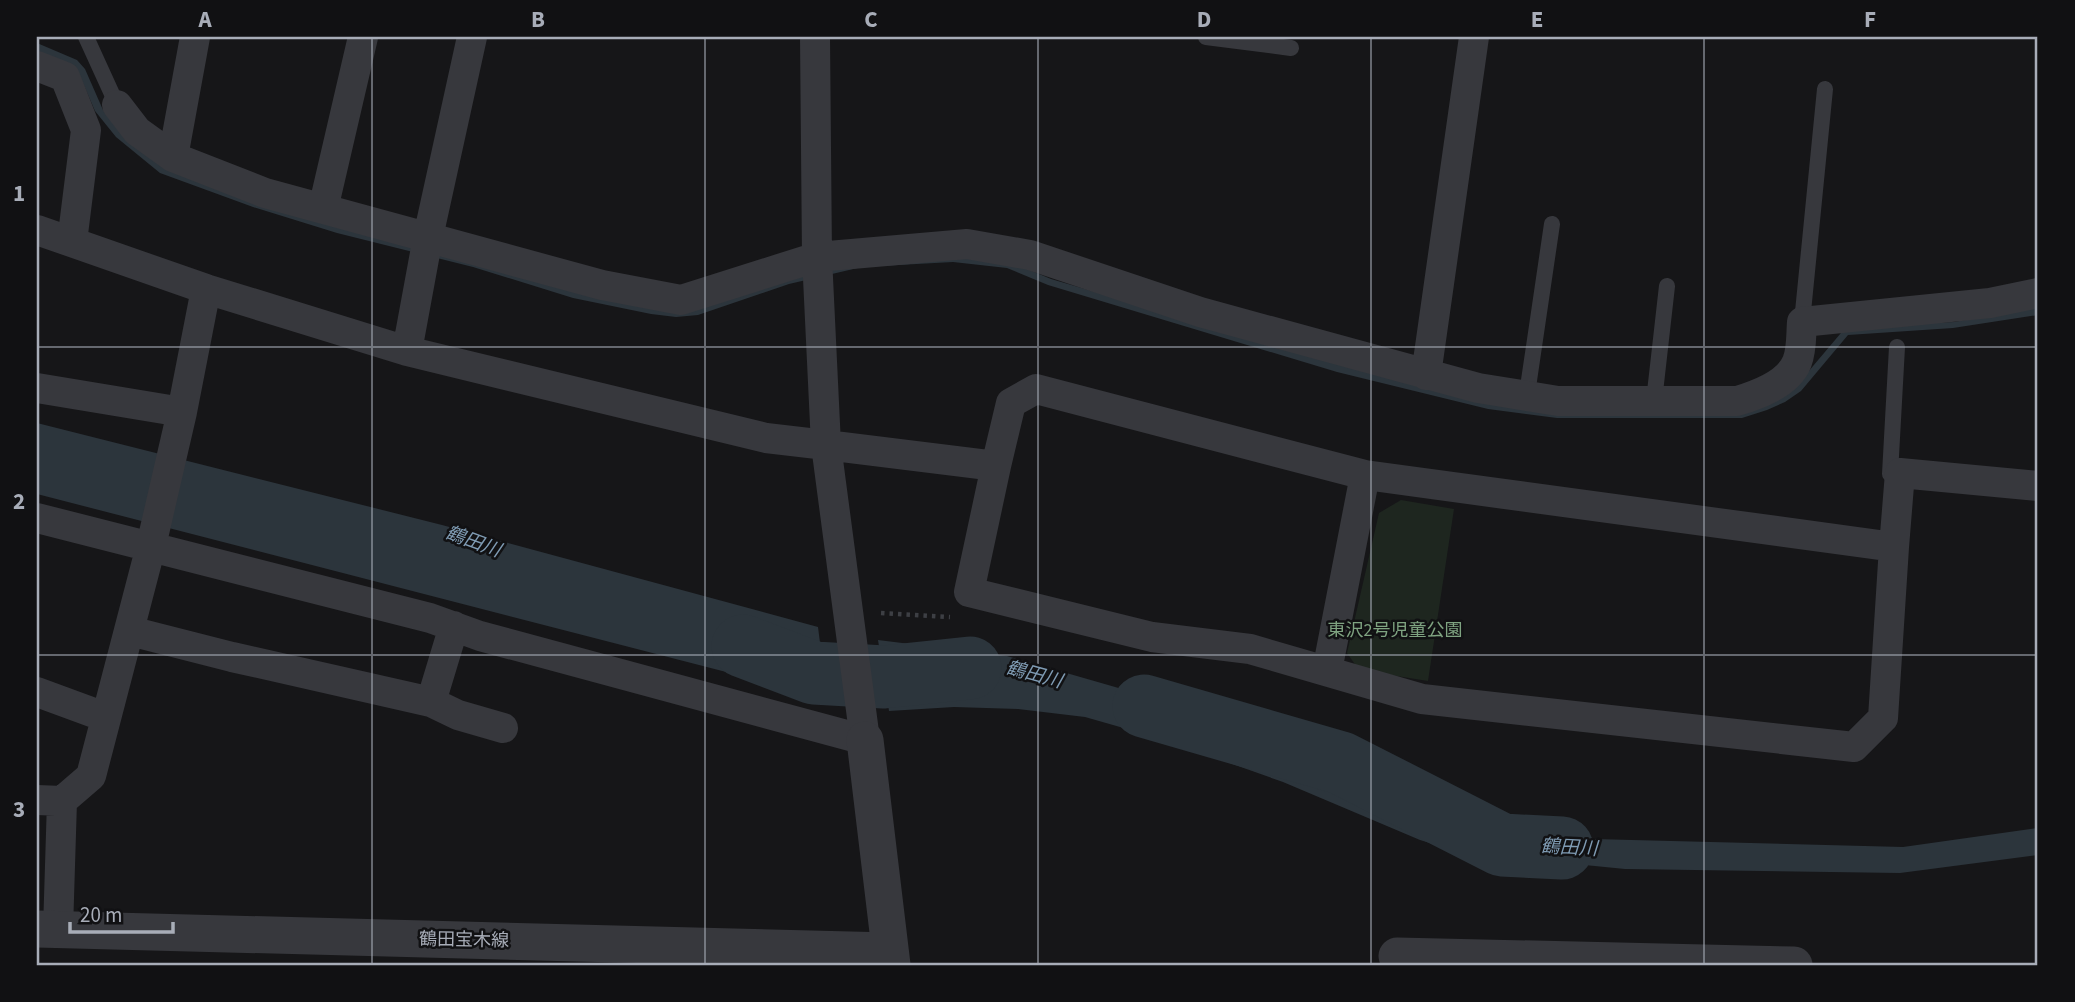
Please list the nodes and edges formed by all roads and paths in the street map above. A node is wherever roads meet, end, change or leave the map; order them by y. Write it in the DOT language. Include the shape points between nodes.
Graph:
graph roads {
  1 [pos="86,37"];
  2 [pos="195,37"];
  3 [pos="363,37"];
  4 [pos="472,37"];
  5 [pos="815,37"];
  6 [pos="1206,37"];
  7 [pos="1474,37"];
  8 [pos="1291,48"];
  9 [pos="37,66"];
  10 [pos="1825,89"];
  11 [pos="117,105"];
  12 [pos="173,157"];
  13 [pos="323,209"];
  14 [pos="1552,224"];
  15 [pos="37,230"];
  16 [pos="428,237"];
  17 [pos="72,242"];
  18 [pos="817,257"];
  19 [pos="1667,286"];
  20 [pos="206,289"];
  21 [pos="2038,293"];
  22 [pos="1802,322"];
  23 [pos="1897,347"];
  24 [pos="407,351"];
  25 [pos="1426,375"];
  26 [pos="37,388"];
  27 [pos="1527,394"];
  28 [pos="1654,401"];
  29 [pos="182,412"];
  30 [pos="826,445"];
  31 [pos="996,466"];
  32 [pos="1900,473"];
  33 [pos="1365,475"];
  34 [pos="2038,486"];
  35 [pos="37,519"];
  36 [pos="151,546"];
  37 [pos="1894,547"];
  38 [pos="969,592"];
  39 [pos="846,611"];
  40 [pos="454,626"];
  41 [pos="130,631"];
  42 [pos="1327,671"];
  43 [pos="37,692"];
  44 [pos="431,702"];
  45 [pos="105,717"];
  46 [pos="503,728"];
  47 [pos="866,740"];
  48 [pos="49,801"];
  49 [pos="47,930"];
  50 [pos="608,954"];
  51 [pos="1397,956"];
  52 [pos="891,958"];
  53 [pos="1794,965"];
  1 -- 11 [label="lane"];
  2 -- 12 [label="street"];
  3 -- 13 [label="street"];
  4 -- 16 [label="street"];
  5 -- 18 [label="street"];
  6 -- 8 [label="lane"];
  7 -- 25 [label="street"];
  9 -- 17 [label="street" via="65,77 86,130"];
  10 -- 22 [label="lane"];
  11 -- 12 [label="street" via="137,131"];
  12 -- 13 [label="street" via="265,193"];
  13 -- 16 [label="street"];
  14 -- 27 [label="lane"];
  15 -- 17 [label="street"];
  16 -- 18 [label="street" via="601,285 681,300"];
  16 -- 24 [label="street"];
  17 -- 20 [label="street"];
  18 -- 25 [label="street" via="967,244 1030,255 1200,312"];
  18 -- 30 [label="street"];
  19 -- 28 [label="lane"];
  20 -- 24 [label="street"];
  20 -- 29 [label="street"];
  21 -- 22 [label="street" via="1990,303"];
  22 -- 28 [label="street" via="1797,362 1756,395 1737,401"];
  23 -- 32 [label="lane" via="1890,474"];
  24 -- 30 [label="street" via="766,438"];
  25 -- 27 [label="street"];
  26 -- 29 [label="street"];
  27 -- 28 [label="street" via="1558,401"];
  29 -- 36 [label="street"];
  30 -- 31 [label="street"];
  30 -- 39 [label="street"];
  31 -- 33 [label="street" via="1011,403 1036,389"];
  31 -- 38 [label="street"];
  32 -- 34 [label="street"];
  32 -- 37 [label="street"];
  33 -- 37 [label="street"];
  33 -- 42 [label="street"];
  35 -- 36 [label="street"];
  36 -- 40 [label="street"];
  36 -- 41 [label="street"];
  37 -- 42 [label="street" via="1883,718 1854,747 1422,699"];
  38 -- 39 [label="path" via="957,617"];
  38 -- 42 [label="street" via="1152,637 1250,649"];
  39 -- 47 [label="street"];
  40 -- 44 [label="street"];
  40 -- 47 [label="street"];
  41 -- 44 [label="street"];
  41 -- 45 [label="street"];
  43 -- 45 [label="street"];
  44 -- 46 [label="street"];
  45 -- 48 [label="street" via="91,776"];
  47 -- 52 [label="street"];
  48 -- 49 [label="street"];
  49 -- 50 [label="street, 鶴田宝木線"];
  50 -- 52 [label="street, 鶴田宝木線"];
  51 -- 53 [label="street"];
}
